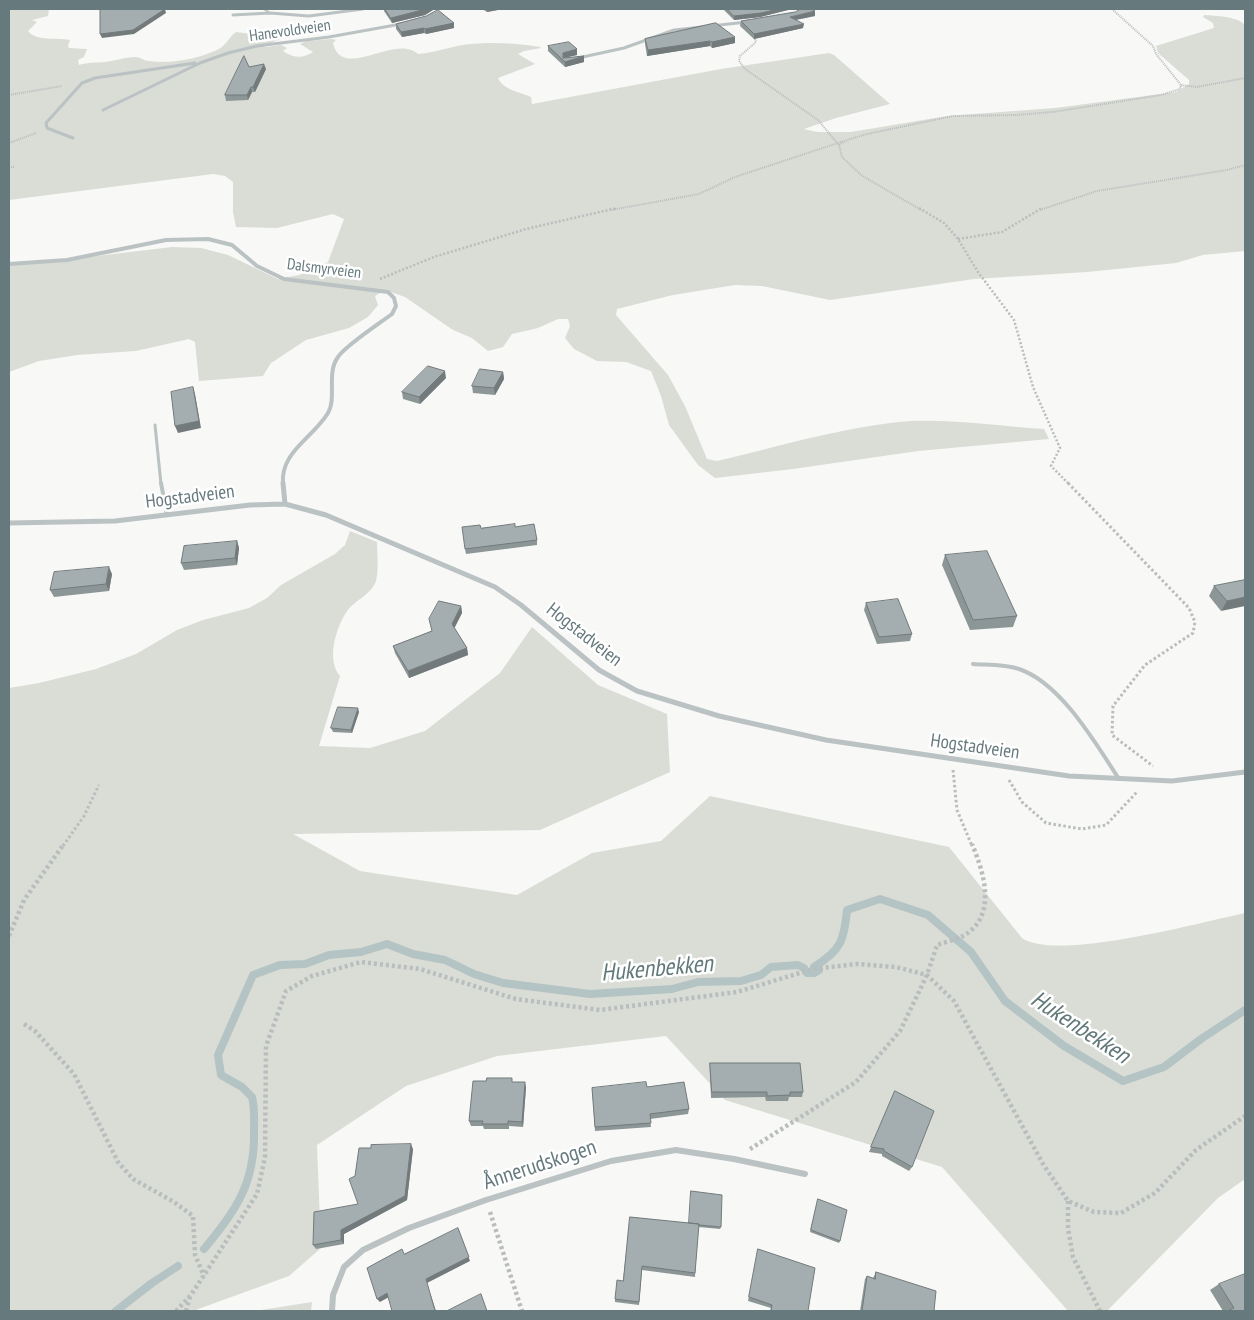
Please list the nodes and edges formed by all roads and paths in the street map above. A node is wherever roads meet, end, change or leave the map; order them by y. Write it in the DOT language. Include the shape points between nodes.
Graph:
graph roads {
  1 [pos="264,9"];
  2 [pos="363,9"];
  3 [pos="1112,9"];
  4 [pos="270,13"];
  5 [pos="233,15"];
  6 [pos="754,21"];
  7 [pos="409,22"];
  8 [pos="754,37"];
  9 [pos="573,59"];
  10 [pos="200,63"];
  11 [pos="1245,78"];
  12 [pos="82,83"];
  13 [pos="1181,84"];
  14 [pos="9,96"];
  15 [pos="103,110"];
  16 [pos="47,128"];
  17 [pos="73,138"];
  18 [pos="847,140"];
  19 [pos="836,142"];
  20 [pos="9,143"];
  21 [pos="839,145"];
  22 [pos="1245,165"];
  23 [pos="9,167"];
  24 [pos="15,167"];
  25 [pos="958,239"];
  26 [pos="9,264"];
  27 [pos="368,288"];
  28 [pos="155,426"];
  29 [pos="285,504"];
  30 [pos="167,515"];
  31 [pos="9,523"];
  32 [pos="973,664"];
  33 [pos="952,759"];
  34 [pos="1002,766"];
  35 [pos="1245,772"];
  36 [pos="1119,778"];
  37 [pos="1147,780"];
  38 [pos="1172,781"];
  39 [pos="100,785"];
  40 [pos="9,936"];
  41 [pos="927,974"];
  42 [pos="24,1024"];
  43 [pos="1245,1116"];
  44 [pos="734,1159"];
  45 [pos="805,1174"];
  46 [pos="486,1200"];
  47 [pos="1068,1201"];
  48 [pos="204,1276"];
  49 [pos="191,1295"];
  50 [pos="176,1311"];
  51 [pos="186,1311"];
  52 [pos="332,1311"];
  53 [pos="522,1311"];
  54 [pos="1100,1311"];
  1 -- 4 [label="lane"];
  2 -- 4 [label="street, Hanevoldveien" via="309,16"];
  3 -- 13 [label="path" via="1153,46"];
  4 -- 5 [label="street, Hanevoldveien"];
  6 -- 9 [label="street" via="674,30 624,48"];
  7 -- 10 [label="street, Hanevoldveien" via="257,46"];
  8 -- 19 [label="path" via="756,42 740,56 739,62 818,120"];
  10 -- 12 [label="street, Hanevoldveien" via="95,78"];
  10 -- 15 [label="street, Hanevoldveien"];
  11 -- 13 [label="path" via="1197,86"];
  12 -- 14 [label="path"];
  12 -- 16 [label="street" via="46,123"];
  13 -- 18 [label="path" via="1180,89 1161,95 1053,112 953,116"];
  16 -- 17 [label="street"];
  16 -- 20 [label="path"];
  18 -- 19 [label="path"];
  18 -- 21 [label="path"];
  19 -- 21 [label="path"];
  19 -- 27 [label="path" via="735,177 700,194 627,206 526,229 434,257 381,278"];
  21 -- 25 [label="path" via="842,157 861,175 944,224"];
  22 -- 25 [label="path" via="1097,191 1043,208 1002,232"];
  23 -- 24 [label="path"];
  25 -- 38 [label="path" via="1014,320 1033,387 1060,448 1051,466 1189,608 1194,622 1193,633 1145,664 1113,706 1112,735"];
  26 -- 27 [label="street, Dalsmyrveien" via="67,260 166,240 195,238 232,245 257,266 284,278"];
  27 -- 29 [label="street, Dalsmyrveien" via="388,292 396,306 392,314 338,356 332,369 330,410 288,457 282,475"];
  28 -- 30 [label="lane"];
  29 -- 30 [label="street, Hogstadveien"];
  29 -- 33 [label="street, Hogstadveien" via="326,515 495,587 522,605 599,670 637,691 719,716 826,740"];
  30 -- 31 [label="street, Hogstadveien" via="115,521"];
  32 -- 36 [label="lane" via="1012,667 1040,680 1068,709"];
  33 -- 34 [label="street, Hogstadveien"];
  33 -- 41 [label="path" via="957,810 982,868 986,903 976,925 963,936 937,945"];
  34 -- 36 [label="street, Hogstadveien" via="1069,776"];
  34 -- 37 [label="path" via="1022,802 1046,823 1082,829 1106,825"];
  35 -- 38 [label="street, Hogstadveien"];
  36 -- 37 [label="street, Hogstadveien"];
  37 -- 38 [label="street, Hogstadveien"];
  39 -- 40 [label="path" via="77,829 23,901"];
  41 -- 44 [label="path" via="900,1032 856,1082"];
  41 -- 47 [label="path" via="954,1001 1042,1164"];
  41 -- 48 [label="path" via="896,967 857,964 803,972 737,992 600,1010 516,999 420,969 361,962 312,976 286,991 266,1046 265,1157 257,1194"];
  42 -- 48 [label="path" via="35,1030 74,1074 118,1162 133,1179 193,1216 195,1255"];
  43 -- 47 [label="path" via="1196,1150 1155,1193 1121,1213 1094,1212"];
  44 -- 45 [label="street, Ånnerudskogen"];
  44 -- 46 [label="street, Ånnerudskogen" via="676,1150 610,1160"];
  46 -- 52 [label="street, Ånnerudskogen" via="408,1228 363,1250 344,1267 333,1295"];
  46 -- 53 [label="path"];
  47 -- 54 [label="path" via="1072,1257"];
  48 -- 49 [label="path"];
  49 -- 50 [label="path"];
  49 -- 51 [label="path"];
}
